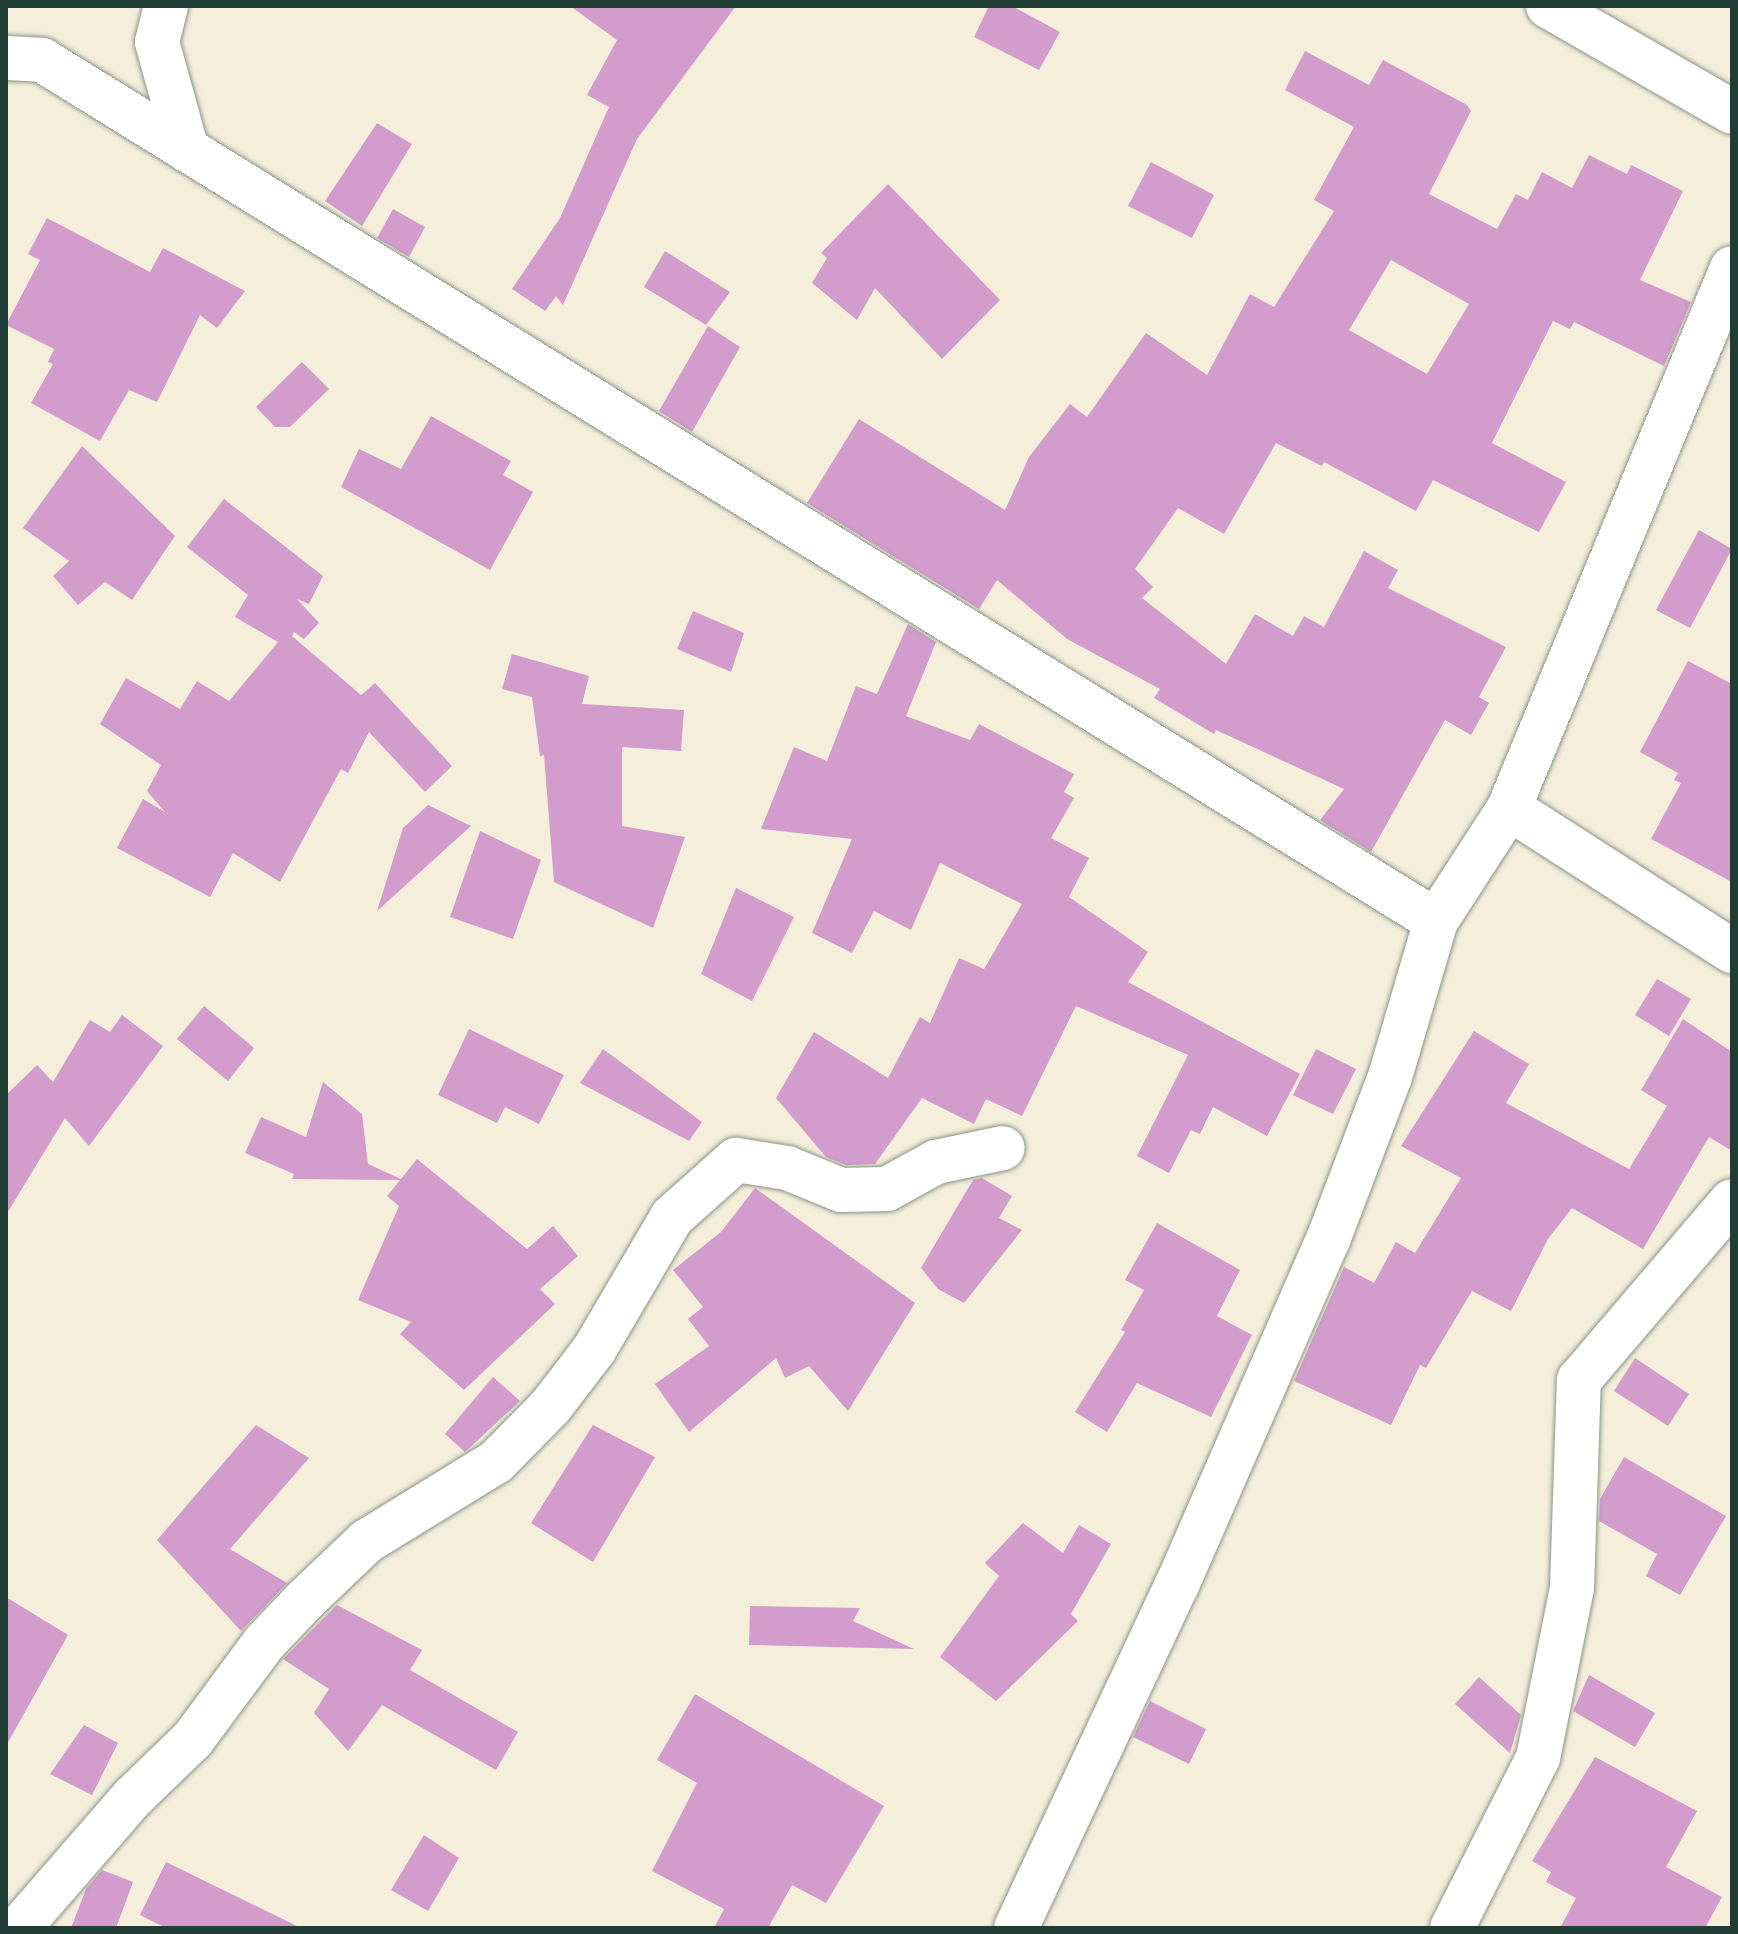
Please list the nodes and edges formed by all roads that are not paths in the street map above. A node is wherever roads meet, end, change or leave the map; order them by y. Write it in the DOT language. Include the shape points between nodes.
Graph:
graph roads {
  1 [pos="166,6"];
  2 [pos="1548,6"];
  3 [pos="6,35"];
  4 [pos="24,59"];
  5 [pos="1732,112"];
  6 [pos="187,150"];
  7 [pos="1732,268"];
  8 [pos="1509,808"];
  9 [pos="1436,921"];
  10 [pos="1732,951"];
  11 [pos="1003,1148"];
  12 [pos="1732,1201"];
  13 [pos="19,1928"];
  14 [pos="1016,1928"];
  15 [pos="1452,1928"];
  1 -- 6 [label="street" via="157,42"];
  2 -- 5 [label="street"];
  3 -- 4 [label="street"];
  4 -- 6 [label="street"];
  6 -- 9 [label="street"];
  7 -- 8 [label="street"];
  8 -- 9 [label="street"];
  8 -- 10 [label="street"];
  9 -- 14 [label="street" via="1390,1077 1328,1240 1177,1585"];
  11 -- 13 [label="street" via="936,1162 887,1189 841,1190 787,1168 736,1160 672,1217 594,1350 551,1406 496,1462 367,1541 305,1600 264,1643 193,1739 133,1797"];
  12 -- 15 [label="street" via="1579,1380 1572,1588 1538,1758"];
}
